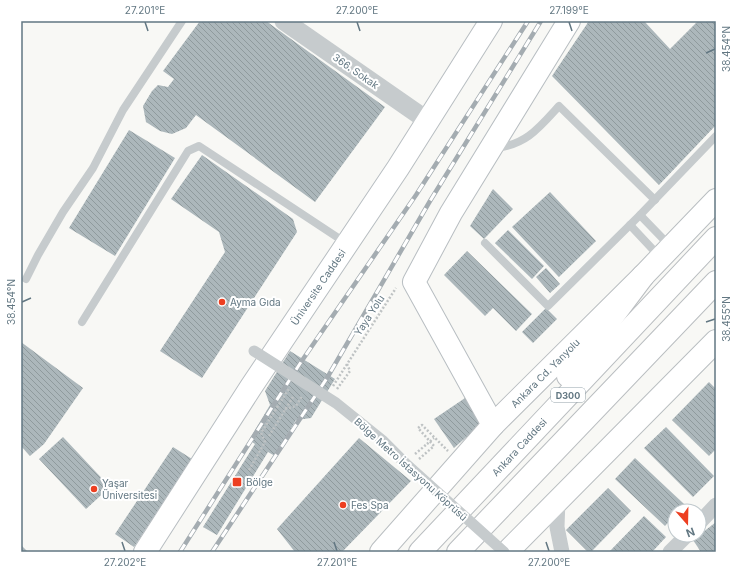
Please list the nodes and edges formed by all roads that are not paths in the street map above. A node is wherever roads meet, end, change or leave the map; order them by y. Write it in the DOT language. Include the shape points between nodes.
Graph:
graph roads {
  1 [pos="182,21"];
  2 [pos="284,21"];
  3 [pos="491,21"];
  4 [pos="569,21"];
  5 [pos="428,121"];
  6 [pos="716,136"];
  7 [pos="491,148"];
  8 [pos="655,200"];
  9 [pos="716,200"];
  10 [pos="640,215"];
  11 [pos="630,225"];
  12 [pos="716,238"];
  13 [pos="485,243"];
  14 [pos="347,244"];
  15 [pos="666,252"];
  16 [pos="643,276"];
  17 [pos="26,279"];
  18 [pos="716,282"];
  19 [pos="82,322"];
  20 [pos="716,341"];
  21 [pos="254,351"];
  22 [pos="493,425"];
  23 [pos="456,466"];
  24 [pos="558,499"];
  25 [pos="468,501"];
  26 [pos="716,506"];
  27 [pos="707,515"];
  28 [pos="679,543"];
  29 [pos="145,552"];
  30 [pos="371,552"];
  31 [pos="380,552"];
  32 [pos="420,552"];
  33 [pos="458,552"];
  34 [pos="506,552"];
  35 [pos="562,552"];
  36 [pos="670,552"];
  1 -- 17 [label="lane" via="123,110 94,168 63,212"];
  2 -- 5 [label="street, 366. Sokak"];
  3 -- 5 [label="main road, Üniversite Caddesi"];
  4 -- 7 [label="main road"];
  5 -- 14 [label="main road, Üniversite Caddesi"];
  6 -- 8 [label="lane"];
  7 -- 8 [label="lane" via="510,145 531,136 559,106"];
  7 -- 22 [label="main road" via="451,213 414,282"];
  8 -- 10 [label="lane"];
  9 -- 15 [label="main road, Ankara Cd. Yanyolu"];
  10 -- 11 [label="lane"];
  10 -- 15 [label="lane"];
  11 -- 13 [label="lane" via="548,306"];
  11 -- 15 [label="lane"];
  12 -- 25 [label="main road, Ankara Caddesi / D300"];
  14 -- 19 [label="lane" via="199,146 188,151"];
  14 -- 29 [label="main road, Üniversite Caddesi"];
  15 -- 16 [label="main road, Ankara Cd. Yanyolu"];
  16 -- 22 [label="main road, Ankara Cd. Yanyolu"];
  16 -- 25 [label="main road" via="575,368"];
  18 -- 33 [label="main road, D300"];
  20 -- 24 [label="main road"];
  21 -- 34 [label="street, Bölge Metro İstasyonu Köprüsü, bridge" via="336,403 382,440"];
  22 -- 23 [label="main road, Ankara Cd. Yanyolu"];
  23 -- 30 [label="lane" via="420,496"];
  23 -- 31 [label="main road, Ankara Cd. Yanyolu"];
  24 -- 34 [label="main road"];
  24 -- 35 [label="street" via="557,527"];
  25 -- 32 [label="main road, Ankara Caddesi / D300"];
  26 -- 27 [label="street"];
  28 -- 36 [label="street"];
}
